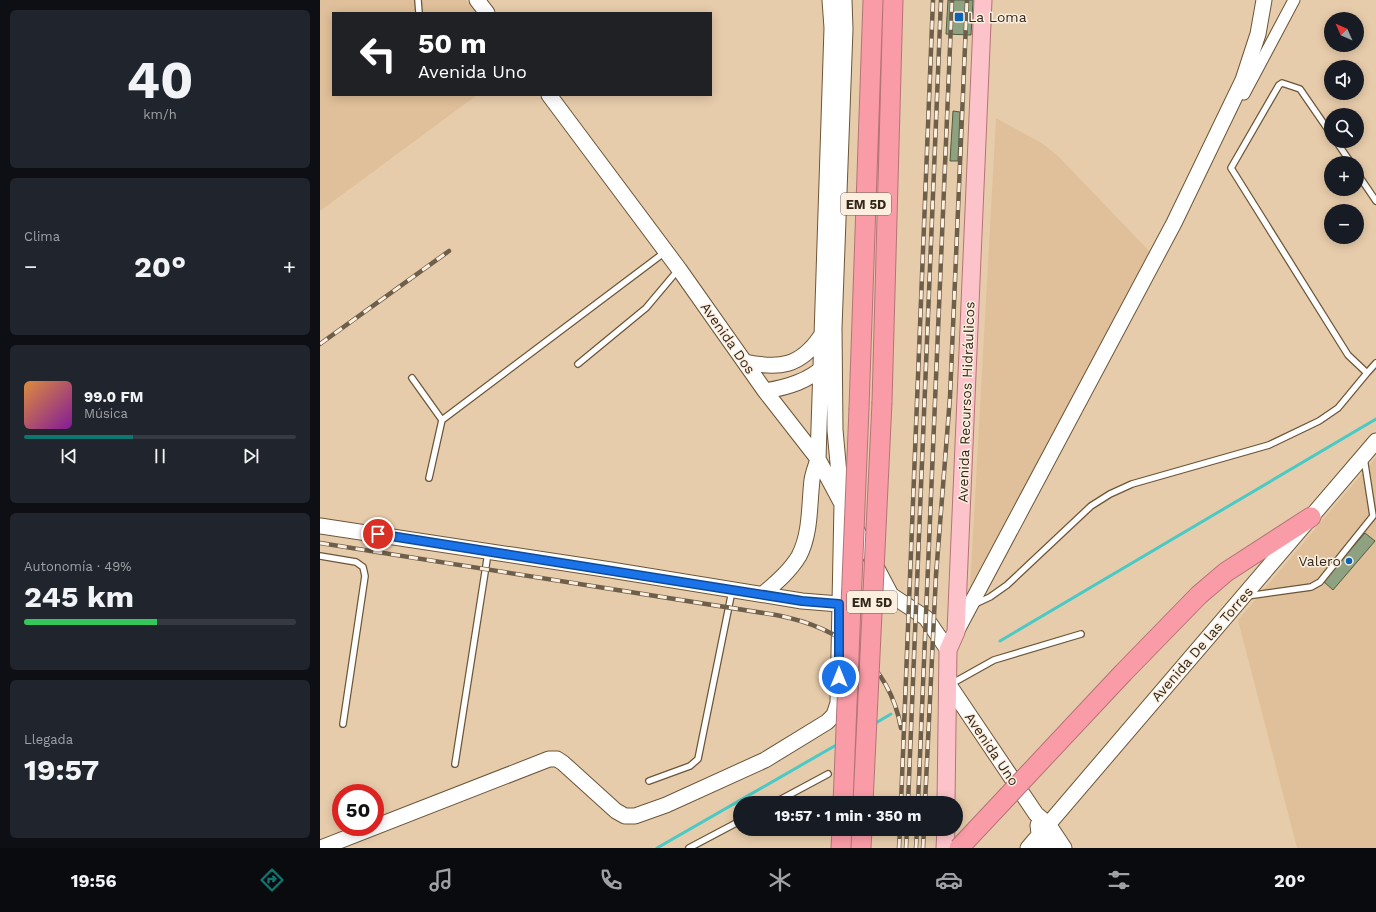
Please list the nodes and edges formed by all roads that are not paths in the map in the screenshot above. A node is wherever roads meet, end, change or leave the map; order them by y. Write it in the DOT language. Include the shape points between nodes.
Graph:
graph roads {
  1 [pos="418,0"];
  2 [pos="477,0"];
  3 [pos="830,0"];
  4 [pos="844,0"];
  5 [pos="874,0"];
  6 [pos="893,0"];
  7 [pos="983,0"];
  8 [pos="1264,0"];
  9 [pos="1294,0"];
  10 [pos="419,12"];
  11 [pos="486,12"];
  12 [pos="550,96"];
  13 [pos="1324,124"];
  14 [pos="1364,183"];
  15 [pos="1376,201"];
  16 [pos="1174,224"];
  17 [pos="666,252"];
  18 [pos="679,269"];
  19 [pos="821,336"];
  20 [pos="834,358"];
  21 [pos="745,362"];
  22 [pos="1376,363"];
  23 [pos="578,364"];
  24 [pos="822,369"];
  25 [pos="1367,373"];
  26 [pos="412,378"];
  27 [pos="766,391"];
  28 [pos="442,420"];
  29 [pos="1376,441"];
  30 [pos="1364,455"];
  31 [pos="818,459"];
  32 [pos="429,478"];
  33 [pos="842,504"];
  34 [pos="1311,517"];
  35 [pos="320,526"];
  36 [pos="488,551"];
  37 [pos="320,556"];
  38 [pos="733,589"];
  39 [pos="763,594"];
  40 [pos="892,595"];
  41 [pos="1243,597"];
  42 [pos="839,604"];
  43 [pos="969,607"];
  44 [pos="956,632"];
  45 [pos="1081,634"];
  46 [pos="948,650"];
  47 [pos="949,685"];
  48 [pos="343,724"];
  49 [pos="455,764"];
  50 [pos="828,774"];
  51 [pos="649,781"];
  52 [pos="787,796"];
  53 [pos="843,796"];
  54 [pos="863,796"];
  55 [pos="946,796"];
  56 [pos="733,825"];
  57 [pos="1044,829"];
  58 [pos="842,836"];
  59 [pos="862,836"];
  60 [pos="946,836"];
  61 [pos="343,844"];
  62 [pos="321,848"];
  63 [pos="689,848"];
  64 [pos="841,848"];
  65 [pos="861,848"];
  66 [pos="945,848"];
  67 [pos="959,848"];
  68 [pos="1028,848"];
  69 [pos="1047,848"];
  70 [pos="1064,848"];
  1 -- 10 [label="lane"];
  2 -- 11 [label="main road"];
  3 -- 19 [label="main road" via="832,36"];
  4 -- 20 [label="main road"];
  5 -- 53 [label="highway, EM 5D, bridge"];
  6 -- 54 [label="highway, EM 5D, bridge" via="882,402"];
  7 -- 44 [label="main road, Avenida Recursos Hidráulicos"];
  8 -- 16 [label="main road" via="1256,41 1236,97"];
  9 -- 16 [label="street"];
  12 -- 17 [label="main road, Avenida Dos"];
  13 -- 25 [label="lane" via="1300,89 1282,83 1231,168 1348,355"];
  14 -- 15 [label="lane"];
  16 -- 43 [label="main road"];
  17 -- 18 [label="main road, Avenida Dos"];
  17 -- 28 [label="lane"];
  18 -- 21 [label="main road, Avenida Dos"];
  18 -- 23 [label="lane" via="646,308"];
  19 -- 21 [label="main road" via="800,359 788,364 774,366"];
  19 -- 24 [label="main road"];
  20 -- 24 [label="main road"];
  20 -- 33 [label="main road" via="835,430"];
  21 -- 27 [label="main road, Avenida Dos"];
  22 -- 25 [label="lane"];
  24 -- 27 [label="main road" via="814,376 798,383"];
  24 -- 31 [label="main road"];
  25 -- 43 [label="lane" via="1338,408 1319,421 1269,445 1132,484 1110,494 1091,506 1007,585"];
  26 -- 28 [label="lane"];
  27 -- 31 [label="main road, Avenida Dos"];
  28 -- 32 [label="lane"];
  29 -- 30 [label="main road, Avenida De las Torres"];
  30 -- 34 [label="main road, Avenida De las Torres"];
  30 -- 41 [label="lane" via="1373,516 1320,582 1311,587"];
  31 -- 33 [label="main road, Avenida Dos"];
  31 -- 39 [label="main road" via="812,479 806,537 799,556 782,578"];
  33 -- 40 [label="main road"];
  33 -- 42 [label="main road, Avenida Dos"];
  34 -- 41 [label="main road, Avenida De las Torres"];
  34 -- 67 [label="highway, bridge" via="1221,576 1199,595"];
  35 -- 36 [label="main road"];
  36 -- 38 [label="main road"];
  36 -- 49 [label="lane"];
  37 -- 48 [label="lane" via="356,562 363,567 365,576"];
  38 -- 39 [label="main road"];
  38 -- 51 [label="lane" via="698,758 690,766"];
  39 -- 42 [label="main road"];
  40 -- 42 [label="main road"];
  40 -- 46 [label="main road" via="926,618"];
  41 -- 57 [label="main road, Avenida De las Torres"];
  42 -- 61 [label="main road, Avenida Dos" via="839,690 834,714 818,729 765,760 666,805 635,816 625,816 616,811 564,763 557,759 549,759"];
  43 -- 44 [label="main road"];
  44 -- 46 [label="main road, Avenida Recursos Hidráulicos"];
  45 -- 47 [label="lane" via="994,660"];
  46 -- 47 [label="main road, Avenida Recursos Hidráulicos"];
  47 -- 55 [label="main road, Avenida Recursos Hidráulicos"];
  47 -- 57 [label="main road, Avenida Uno"];
  50 -- 52 [label="lane"];
  56 -- 63 [label="lane"];
  57 -- 68 [label="main road, Avenida De las Torres"];
  57 -- 69 [label="main road"];
  57 -- 70 [label="main road"];
  58 -- 64 [label="highway"];
  59 -- 65 [label="highway"];
  60 -- 66 [label="main road"];
  61 -- 62 [label="main road"];
}
